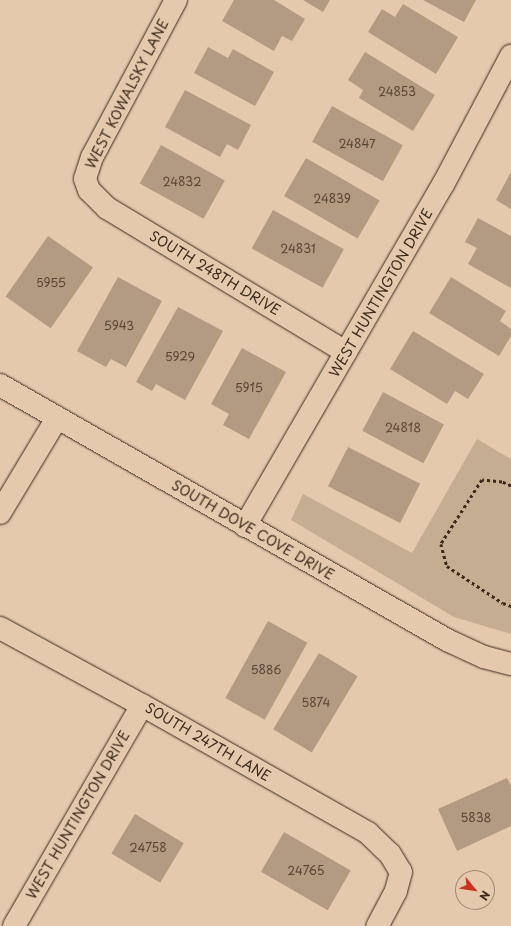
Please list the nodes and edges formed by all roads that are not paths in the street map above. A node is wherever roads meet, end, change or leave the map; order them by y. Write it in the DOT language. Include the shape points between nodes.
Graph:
graph roads {
  1 [pos="176,0"];
  2 [pos="511,56"];
  3 [pos="89,190"];
  4 [pos="346,352"];
  5 [pos="0,385"];
  6 [pos="57,418"];
  7 [pos="0,513"];
  8 [pos="245,526"];
  9 [pos="0,628"];
  10 [pos="511,664"];
  11 [pos="142,705"];
  12 [pos="14,926"];
  13 [pos="377,926"];
  1 -- 3 [label="street, WEST KOWALSKY LANE" via="92,157 86,179"];
  2 -- 4 [label="street, WEST HUNTINGTON DRIVE" via="444,183"];
  3 -- 4 [label="street, SOUTH 248TH DRIVE" via="107,208"];
  4 -- 8 [label="street, WEST HUNTINGTON DRIVE"];
  5 -- 6 [label="street, SOUTH DOVE COVE DRIVE"];
  6 -- 7 [label="street"];
  6 -- 8 [label="street, SOUTH DOVE COVE DRIVE"];
  8 -- 10 [label="street, SOUTH DOVE COVE DRIVE" via="447,640 484,657"];
  9 -- 11 [label="street, SOUTH 247TH LANE"];
  11 -- 12 [label="street, WEST HUNTINGTON DRIVE"];
  11 -- 13 [label="street, SOUTH 247TH LANE" via="368,833 390,854 402,872 396,891"];
}
